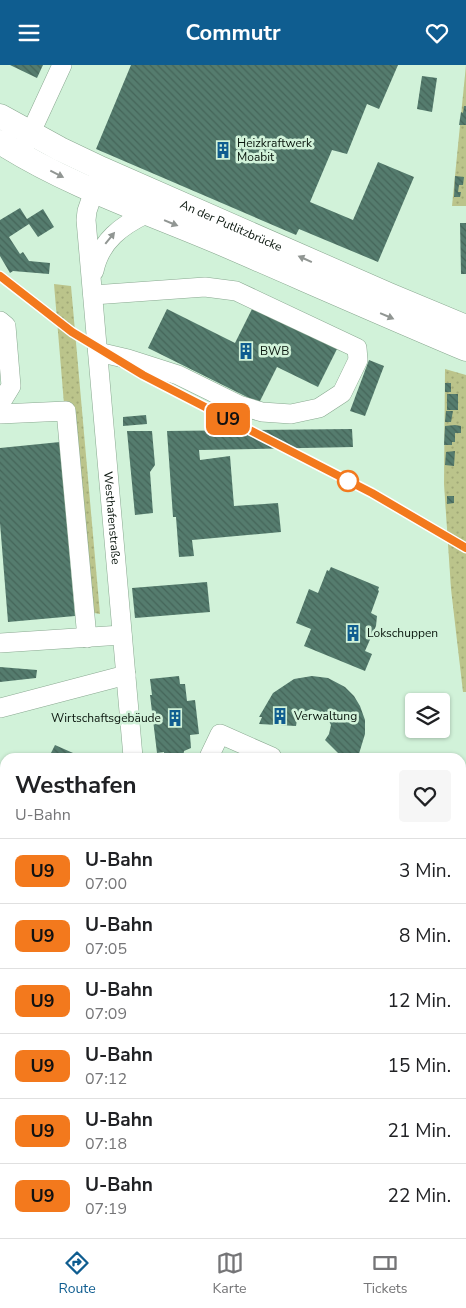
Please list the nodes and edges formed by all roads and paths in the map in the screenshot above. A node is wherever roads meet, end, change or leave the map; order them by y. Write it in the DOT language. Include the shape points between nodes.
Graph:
graph roads {
  1 [pos="62,65"];
  2 [pos="0,116"];
  3 [pos="30,133"];
  4 [pos="0,142"];
  5 [pos="20,155"];
  6 [pos="102,169"];
  7 [pos="94,191"];
  8 [pos="148,213"];
  9 [pos="227,235"];
  10 [pos="93,287"];
  11 [pos="0,321"];
  12 [pos="466,327"];
  13 [pos="466,349"];
  14 [pos="98,352"];
  15 [pos="0,404"];
  16 [pos="0,414"];
  17 [pos="122,635"];
  18 [pos="87,638"];
  19 [pos="0,643"];
  20 [pos="126,675"];
  21 [pos="0,708"];
  22 [pos="133,753"];
  23 [pos="211,753"];
  24 [pos="263,753"];
  1 -- 3 [label="street"];
  2 -- 3 [label="main road, An der Putlitzbrücke"];
  3 -- 5 [label="street"];
  3 -- 6 [label="main road, An der Putlitzbrücke"];
  4 -- 5 [label="main road, An der Putlitzbrücke"];
  5 -- 7 [label="main road, An der Putlitzbrücke, one-way"];
  6 -- 7 [label="street, Westhafenstraße"];
  6 -- 9 [label="main road, An der Putlitzbrücke"];
  7 -- 8 [label="main road, An der Putlitzbrücke"];
  7 -- 10 [label="street, Westhafenstraße" via="87,211"];
  8 -- 9 [label="main road, An der Putlitzbrücke, one-way"];
  10 -- 8 [label="street, Westhafenstraße, one-way" via="95,265 107,241 123,226"];
  12 -- 9 [label="main road, An der Putlitzbrücke, one-way"];
  9 -- 13 [label="main road, An der Putlitzbrücke, one-way"];
  10 -- 14 [label="street, Westhafenstraße"];
  10 -- 14 [label="street" via="205,287 236,291 357,348 358,360 342,393 319,408 291,414 262,412 239,405 178,375"];
  11 -- 15 [label="street" via="6,326 11,385"];
  14 -- 17 [label="street, Westhafenstraße"];
  16 -- 18 [label="street" via="66,411"];
  17 -- 18 [label="street"];
  17 -- 20 [label="street, Westhafenstraße"];
  18 -- 19 [label="street"];
  20 -- 21 [label="street"];
  20 -- 22 [label="street, Westhafenstraße"];
  23 -- 24 [label="street" via="220,733"];
}
